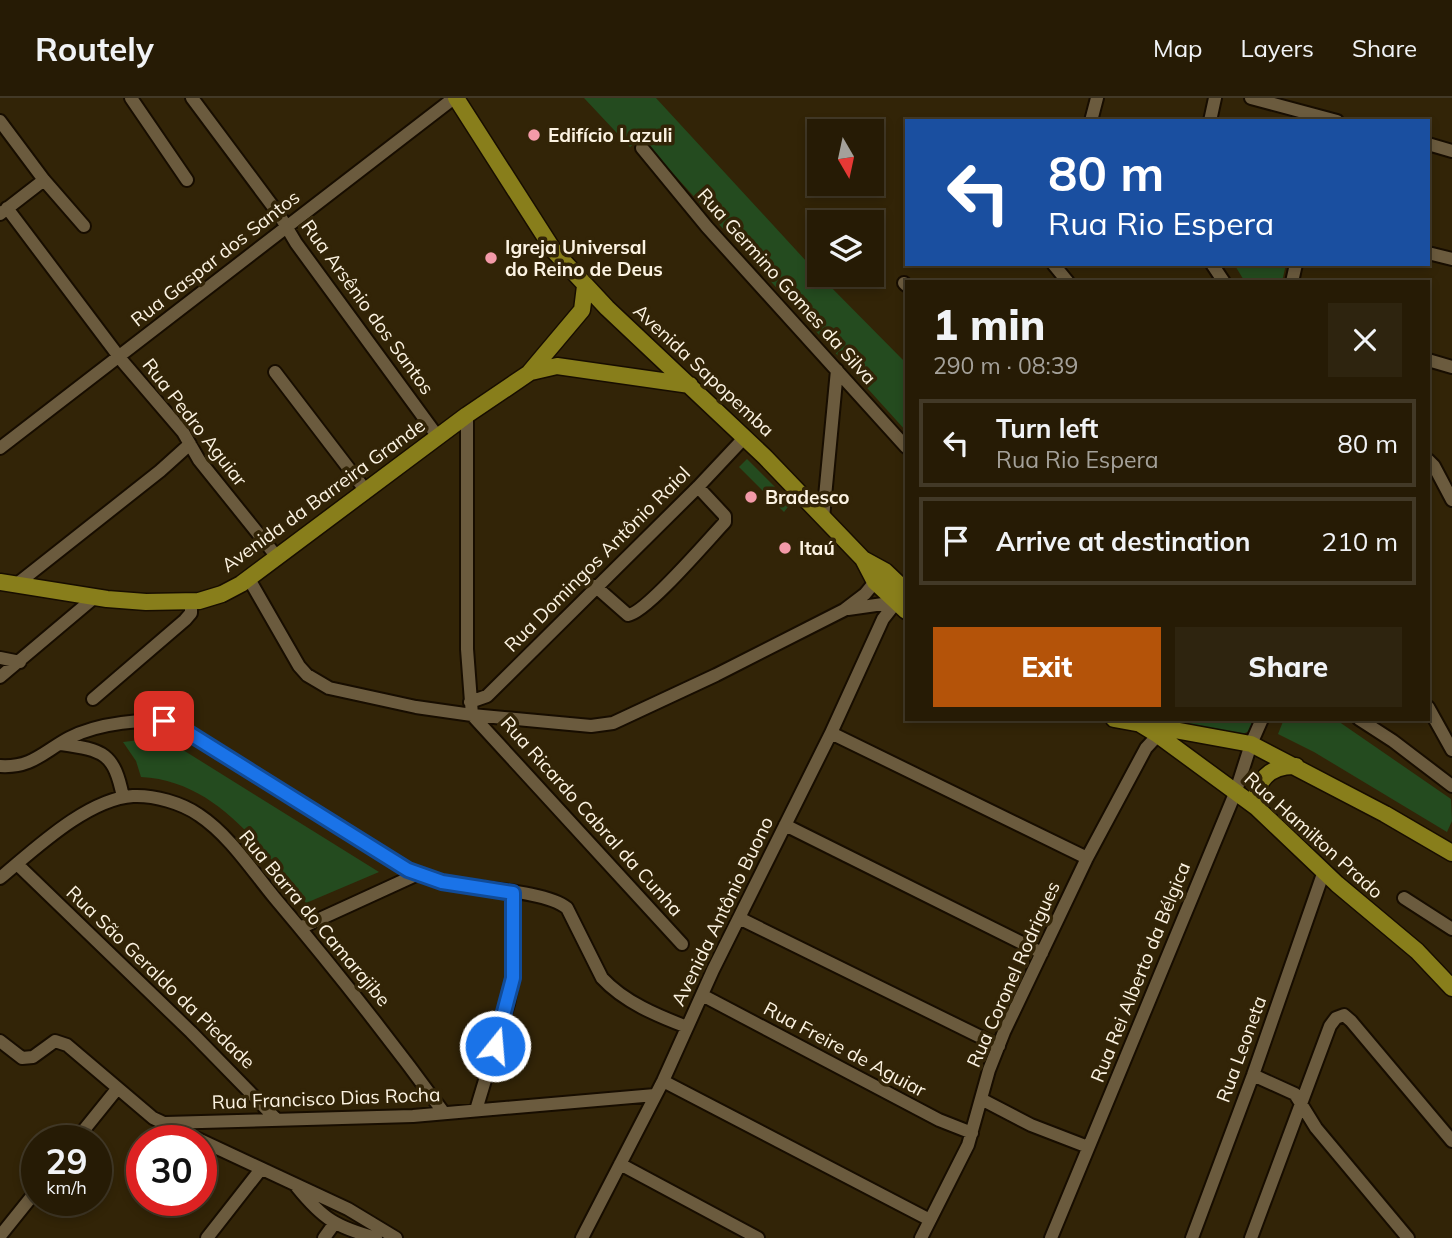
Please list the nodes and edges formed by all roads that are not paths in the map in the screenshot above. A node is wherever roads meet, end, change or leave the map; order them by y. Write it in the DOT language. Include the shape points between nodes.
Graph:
graph roads {
  1 [pos="131,98"];
  2 [pos="192,98"];
  3 [pos="455,98"];
  4 [pos="1097,98"];
  5 [pos="1216,98"];
  6 [pos="1251,98"];
  7 [pos="1092,119"];
  8 [pos="1211,119"];
  9 [pos="1330,119"];
  10 [pos="0,121"];
  11 [pos="1430,144"];
  12 [pos="642,148"];
  13 [pos="1452,150"];
  14 [pos="44,180"];
  15 [pos="187,180"];
  16 [pos="4,211"];
  17 [pos="84,226"];
  18 [pos="286,226"];
  19 [pos="1430,254"];
  20 [pos="1452,259"];
  21 [pos="1055,266"];
  22 [pos="1066,280"];
  23 [pos="585,285"];
  24 [pos="607,308"];
  25 [pos="582,310"];
  26 [pos="554,344"];
  27 [pos="119,356"];
  28 [pos="660,357"];
  29 [pos="1430,361"];
  30 [pos="566,366"];
  31 [pos="1452,367"];
  32 [pos="837,370"];
  33 [pos="275,372"];
  34 [pos="529,373"];
  35 [pos="648,379"];
  36 [pos="690,385"];
  37 [pos="467,415"];
  38 [pos="438,437"];
  39 [pos="745,437"];
  40 [pos="190,444"];
  41 [pos="905,446"];
  42 [pos="0,448"];
  43 [pos="1430,462"];
  44 [pos="698,488"];
  45 [pos="366,491"];
  46 [pos="1452,500"];
  47 [pos="823,518"];
  48 [pos="277,558"];
  49 [pos="880,576"];
  50 [pos="249,579"];
  51 [pos="0,582"];
  52 [pos="17,584"];
  53 [pos="595,586"];
  54 [pos="95,597"];
  55 [pos="904,599"];
  56 [pos="191,601"];
  57 [pos="844,610"];
  58 [pos="0,658"];
  59 [pos="19,662"];
  60 [pos="0,677"];
  61 [pos="93,699"];
  62 [pos="471,708"];
  63 [pos="1430,711"];
  64 [pos="1125,721"];
  65 [pos="1261,721"];
  66 [pos="1362,721"];
  67 [pos="1157,727"];
  68 [pos="831,733"];
  69 [pos="61,744"];
  70 [pos="1251,744"];
  71 [pos="1452,750"];
  72 [pos="0,766"];
  73 [pos="1296,766"];
  74 [pos="1452,786"];
  75 [pos="1236,791"];
  76 [pos="123,797"];
  77 [pos="1256,807"];
  78 [pos="785,825"];
  79 [pos="1451,851"];
  80 [pos="1087,858"];
  81 [pos="18,864"];
  82 [pos="1324,871"];
  83 [pos="418,874"];
  84 [pos="0,878"];
  85 [pos="513,893"];
  86 [pos="1404,898"];
  87 [pos="739,918"];
  88 [pos="300,928"];
  89 [pos="1452,929"];
  90 [pos="682,944"];
  91 [pos="1042,953"];
  92 [pos="1452,989"];
  93 [pos="702,995"];
  94 [pos="687,1027"];
  95 [pos="0,1041"];
  96 [pos="999,1046"];
  97 [pos="1252,1075"];
  98 [pos="663,1081"];
  99 [pos="117,1089"];
  100 [pos="655,1095"];
  101 [pos="981,1100"];
  102 [pos="1301,1103"];
  103 [pos="476,1110"];
  104 [pos="444,1113"];
  105 [pos="277,1120"];
  106 [pos="165,1123"];
  107 [pos="88,1125"];
  108 [pos="972,1133"];
  109 [pos="1452,1141"];
  110 [pos="1088,1147"];
  111 [pos="620,1164"];
  112 [pos="261,1169"];
  113 [pos="295,1184"];
  114 [pos="21,1210"];
  115 [pos="930,1220"];
  116 [pos="334,1224"];
  117 [pos="0,1236"];
  118 [pos="207,1238"];
  119 [pos="324,1238"];
  120 [pos="376,1238"];
  121 [pos="396,1238"];
  122 [pos="582,1238"];
  123 [pos="758,1238"];
  124 [pos="921,1238"];
  125 [pos="1051,1238"];
  126 [pos="1192,1238"];
  127 [pos="1251,1238"];
  128 [pos="1408,1238"];
  1 -- 15 [label="street"];
  2 -- 18 [label="street, Rua Arsênio dos Santos"];
  3 -- 18 [label="street, Rua Gaspar dos Santos"];
  3 -- 23 [label="main road, Avenida Sapopemba" via="548,242"];
  4 -- 7 [label="street"];
  5 -- 8 [label="street"];
  6 -- 9 [label="street"];
  10 -- 14 [label="street"];
  11 -- 13 [label="street"];
  12 -- 32 [label="street, Rua Germino Gomes da Silva" via="707,228"];
  14 -- 16 [label="street"];
  14 -- 17 [label="street"];
  16 -- 27 [label="street, Rua Pedro Aguiar"];
  18 -- 27 [label="street, Rua Gaspar dos Santos"];
  18 -- 38 [label="street, Rua Arsênio dos Santos"];
  19 -- 20 [label="street"];
  21 -- 22 [label="street"];
  23 -- 24 [label="main road, Avenida Sapopemba"];
  23 -- 25 [label="main road"];
  24 -- 25 [label="main road"];
  24 -- 28 [label="main road, Avenida Sapopemba"];
  25 -- 26 [label="main road, Avenida da Barreira Grande"];
  26 -- 30 [label="main road" via="556,357"];
  26 -- 34 [label="main road, Avenida da Barreira Grande"];
  27 -- 40 [label="street, Rua Pedro Aguiar"];
  27 -- 42 [label="street, Rua Gaspar dos Santos"];
  28 -- 35 [label="main road" via="659,371"];
  28 -- 36 [label="main road, Avenida Sapopemba"];
  29 -- 31 [label="street"];
  30 -- 34 [label="main road, Avenida da Barreira Grande"];
  30 -- 35 [label="main road, Avenida da Barreira Grande"];
  32 -- 41 [label="street, Rua Germino Gomes da Silva"];
  32 -- 47 [label="street"];
  33 -- 45 [label="street"];
  34 -- 37 [label="main road, Avenida da Barreira Grande"];
  35 -- 36 [label="main road, Avenida da Barreira Grande"];
  36 -- 39 [label="main road, Avenida Sapopemba"];
  37 -- 38 [label="main road, Avenida da Barreira Grande"];
  37 -- 62 [label="street"];
  38 -- 45 [label="main road, Avenida da Barreira Grande"];
  39 -- 44 [label="street, Rua Domingos Antônio Raiol"];
  39 -- 47 [label="main road, Avenida Sapopemba"];
  40 -- 48 [label="street, Rua Pedro Aguiar"];
  40 -- 52 [label="street"];
  43 -- 46 [label="street"];
  44 -- 53 [label="street, Rua Domingos Antônio Raiol"];
  44 -- 53 [label="street" via="726,520 655,595 628,615"];
  45 -- 48 [label="main road, Avenida da Barreira Grande"];
  47 -- 49 [label="main road, Avenida Sapopemba"];
  48 -- 50 [label="main road, Avenida da Barreira Grande"];
  49 -- 55 [label="main road, Avenida Sapopemba"];
  49 -- 57 [label="street"];
  50 -- 56 [label="main road, Avenida da Barreira Grande" via="222,594"];
  50 -- 62 [label="street" via="299,666 316,682 416,707"];
  51 -- 52 [label="main road, Avenida da Barreira Grande"];
  52 -- 54 [label="main road, Avenida da Barreira Grande"];
  53 -- 62 [label="street, Rua Domingos Antônio Raiol"];
  54 -- 56 [label="main road, Avenida da Barreira Grande"];
  54 -- 59 [label="street"];
  55 -- 57 [label="street"];
  55 -- 68 [label="street, Avenida Antônio Buono" via="883,619"];
  56 -- 61 [label="street" via="191,613 185,620"];
  57 -- 62 [label="street" via="612,723 591,726"];
  58 -- 59 [label="street"];
  59 -- 60 [label="street"];
  62 -- 90 [label="street, Rua Ricardo Cabral da Cunha"];
  63 -- 71 [label="street"];
  64 -- 67 [label="main road"];
  65 -- 70 [label="street, Rua Rei Alberto da Bélgica"];
  66 -- 74 [label="street"];
  67 -- 70 [label="main road"];
  67 -- 75 [label="main road, Rua Hamilton Prado" via="1200,767"];
  67 -- 80 [label="street, Rua Coronel Rodrigues"];
  68 -- 78 [label="street, Avenida Antônio Buono"];
  68 -- 80 [label="street"];
  69 -- 72 [label="street" via="31,762"];
  69 -- 76 [label="street" via="87,747 110,760"];
  69 -- 83 [label="street" via="89,730 113,725 164,721 176,725"];
  70 -- 73 [label="main road"];
  70 -- 75 [label="street, Rua Rei Alberto da Bélgica"];
  73 -- 77 [label="main road" via="1265,776 1255,796"];
  73 -- 79 [label="main road"];
  75 -- 77 [label="main road, Rua Hamilton Prado"];
  75 -- 110 [label="street, Rua Rei Alberto da Bélgica"];
  76 -- 81 [label="street, Rua Barra do Camarajibe" via="84,814"];
  76 -- 88 [label="street, Rua Barra do Camarajibe" via="170,802 197,813 217,829"];
  77 -- 82 [label="main road, Rua Hamilton Prado"];
  78 -- 87 [label="street, Avenida Antônio Buono"];
  78 -- 91 [label="street"];
  80 -- 91 [label="street, Rua Coronel Rodrigues"];
  81 -- 84 [label="street, Rua Barra do Camarajibe"];
  81 -- 105 [label="street, Rua São Geraldo da Piedade"];
  82 -- 92 [label="main road, Rua Hamilton Prado" via="1417,951"];
  82 -- 97 [label="street, Rua Leoneta"];
  83 -- 85 [label="street"];
  83 -- 88 [label="street"];
  85 -- 94 [label="street" via="567,908 610,987"];
  85 -- 103 [label="street" via="513,978"];
  86 -- 89 [label="street"];
  87 -- 93 [label="street, Avenida Antônio Buono"];
  87 -- 96 [label="street"];
  88 -- 104 [label="street, Rua Barra do Camarajibe"];
  91 -- 96 [label="street, Rua Coronel Rodrigues"];
  93 -- 94 [label="street, Avenida Antônio Buono"];
  93 -- 108 [label="street, Rua Freire de Aguiar"];
  94 -- 98 [label="street, Avenida Antônio Buono"];
  95 -- 99 [label="street" via="27,1059 50,1042 60,1041"];
  96 -- 101 [label="street, Rua Coronel Rodrigues"];
  97 -- 102 [label="street" via="1291,1091"];
  97 -- 126 [label="street, Rua Leoneta"];
  98 -- 100 [label="street, Avenida Antônio Buono"];
  98 -- 115 [label="street"];
  99 -- 106 [label="street"];
  99 -- 107 [label="street"];
  100 -- 103 [label="street, Rua Francisco Dias Rocha"];
  100 -- 111 [label="street, Avenida Antônio Buono"];
  101 -- 108 [label="street, Rua Coronel Rodrigues"];
  101 -- 110 [label="street"];
  102 -- 109 [label="street" via="1330,1026 1342,1015"];
  102 -- 127 [label="street"];
  102 -- 128 [label="street" via="1316,1128"];
  103 -- 104 [label="street, Rua Francisco Dias Rocha"];
  104 -- 105 [label="street, Rua Francisco Dias Rocha"];
  105 -- 106 [label="street, Rua Francisco Dias Rocha"];
  106 -- 112 [label="street"];
  108 -- 115 [label="street, Rua Coronel Rodrigues"];
  110 -- 125 [label="street, Rua Rei Alberto da Bélgica"];
  111 -- 122 [label="street, Avenida Antônio Buono"];
  111 -- 123 [label="street"];
  112 -- 113 [label="street"];
  112 -- 118 [label="street"];
  113 -- 116 [label="street"];
  113 -- 121 [label="street"];
  114 -- 117 [label="street"];
  115 -- 124 [label="street, Rua Coronel Rodrigues"];
  116 -- 119 [label="street"];
  116 -- 120 [label="street"];
}
